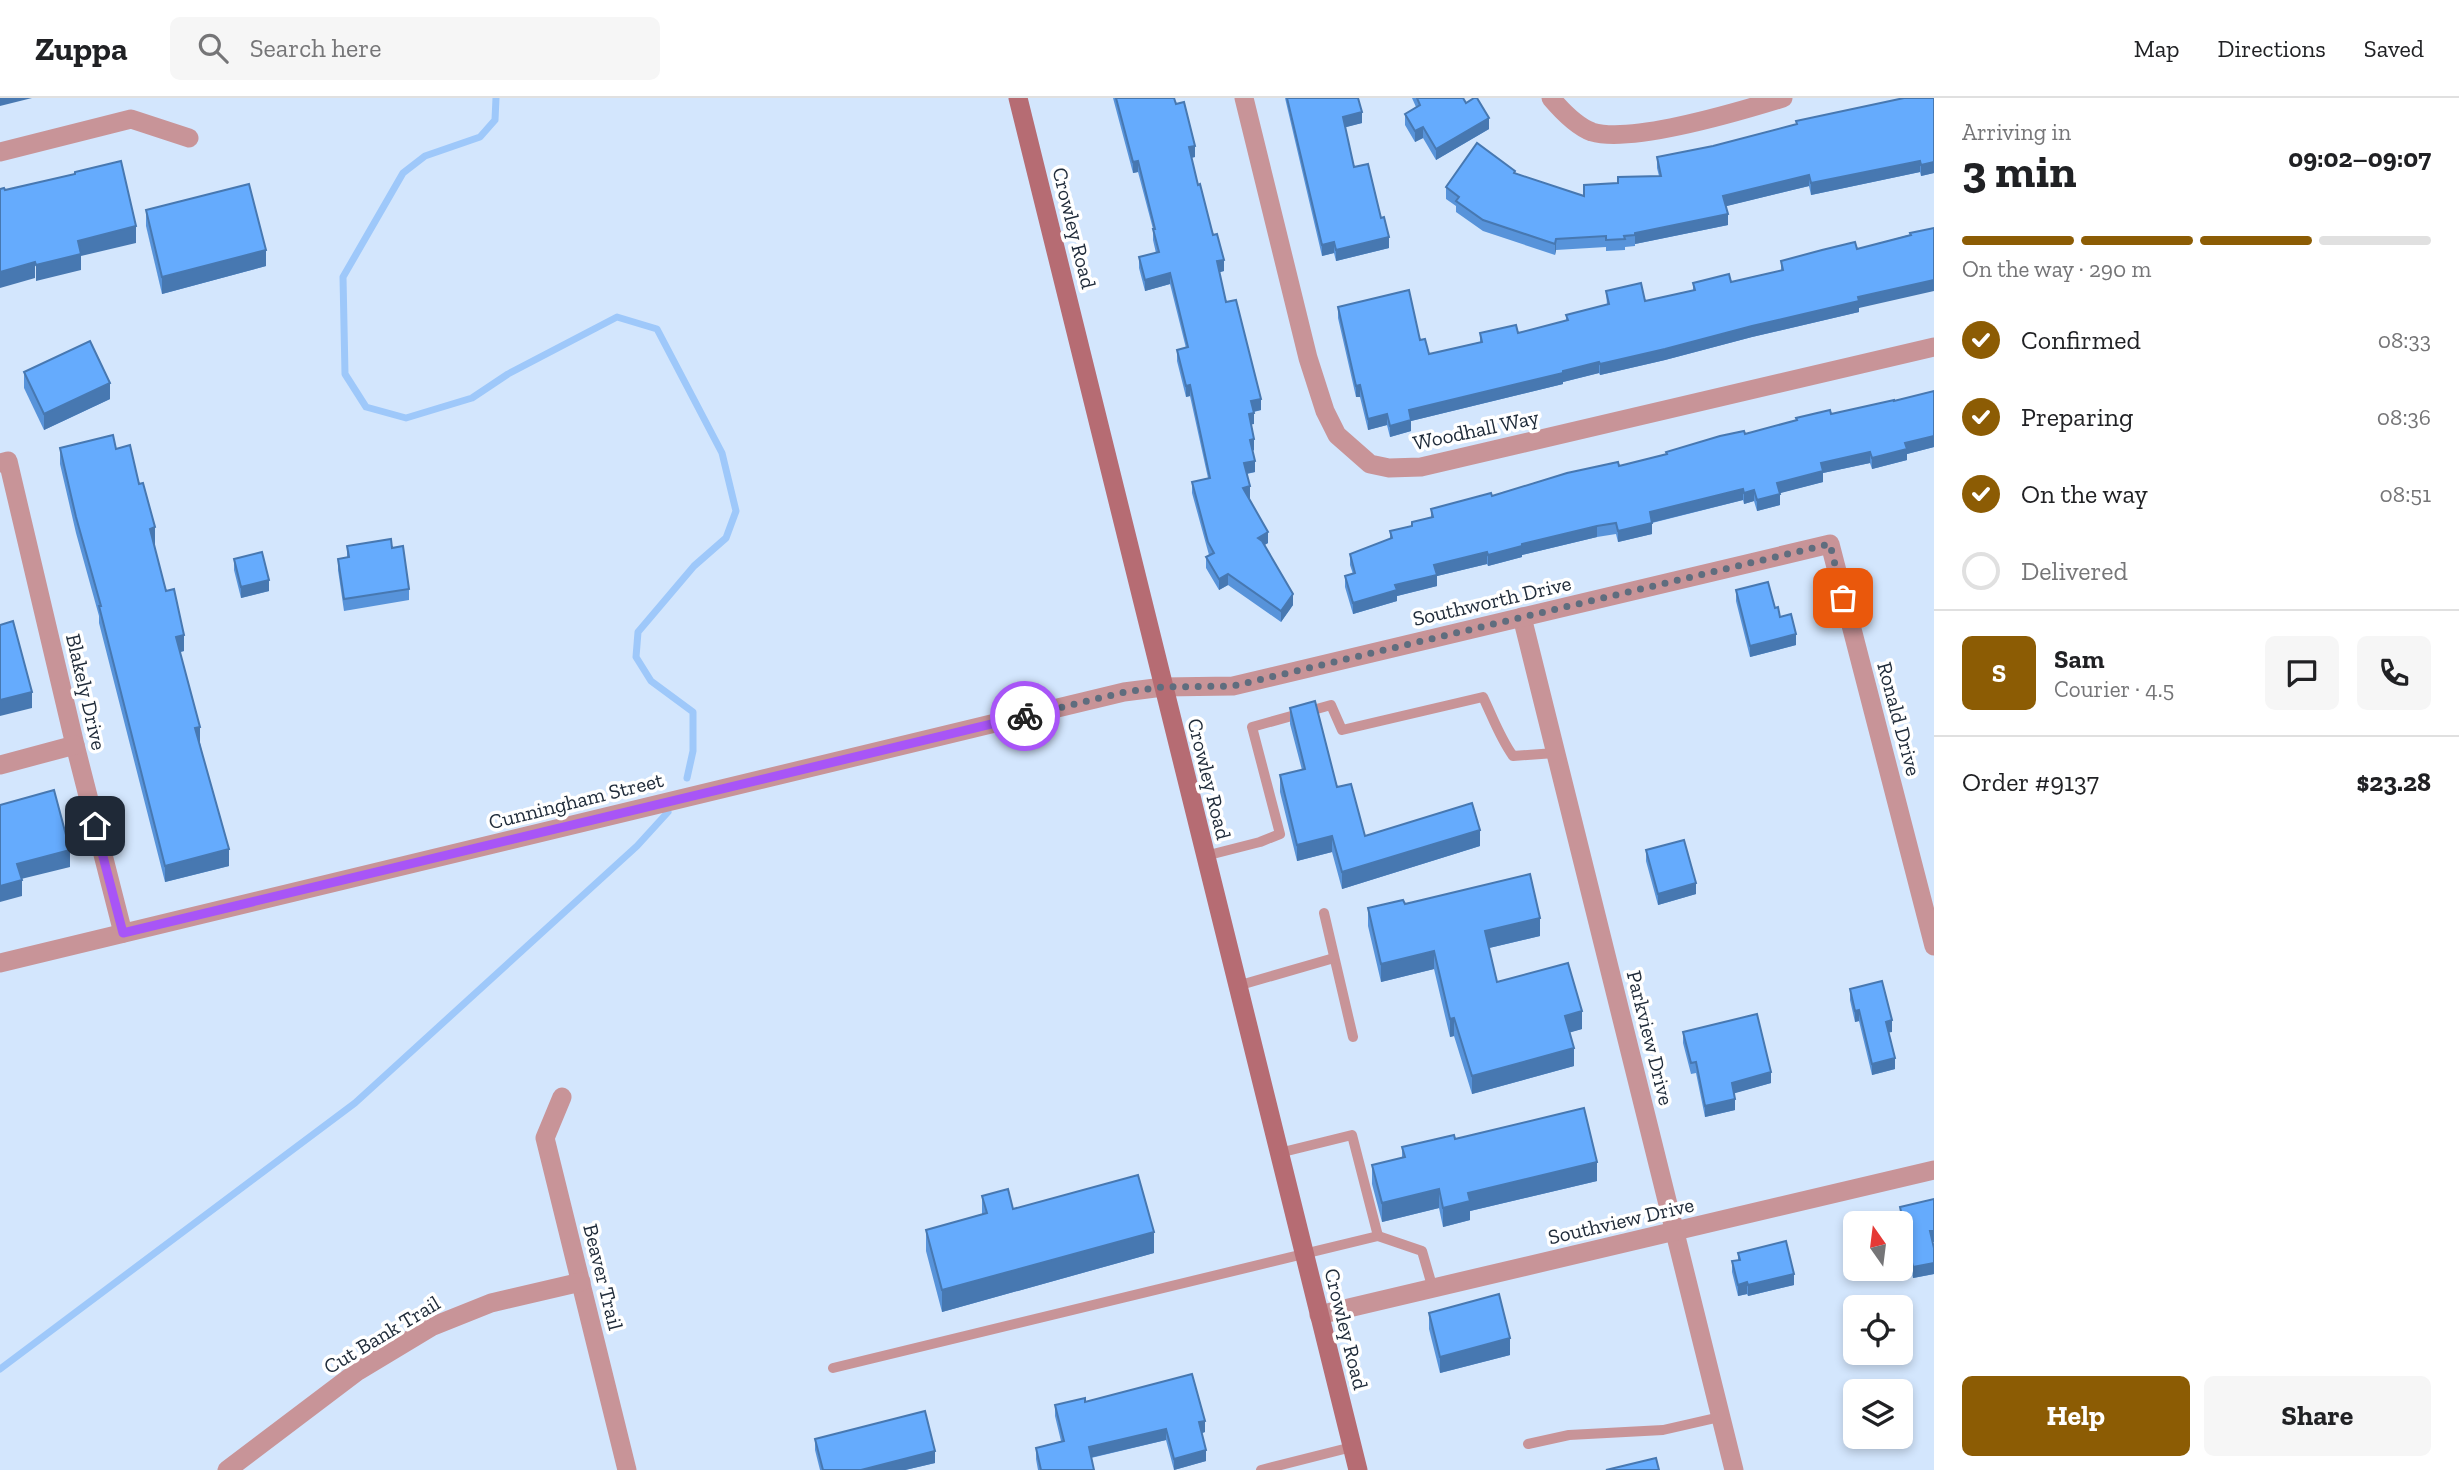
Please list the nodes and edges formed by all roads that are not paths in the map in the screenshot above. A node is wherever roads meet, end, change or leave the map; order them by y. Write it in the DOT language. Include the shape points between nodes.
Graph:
graph roads {
  1 [pos="1018,98"];
  2 [pos="1244,98"];
  3 [pos="1551,98"];
  4 [pos="1783,98"];
  5 [pos="189,138"];
  6 [pos="0,152"];
  7 [pos="1934,347"];
  8 [pos="4,462"];
  9 [pos="1830,544"];
  10 [pos="1522,617"];
  11 [pos="1163,687"];
  12 [pos="75,745"];
  13 [pos="1555,753"];
  14 [pos="0,765"];
  15 [pos="1205,856"];
  16 [pos="1324,913"];
  17 [pos="123,933"];
  18 [pos="1934,946"];
  19 [pos="1334,958"];
  20 [pos="0,963"];
  21 [pos="1237,986"];
  22 [pos="1353,1037"];
  23 [pos="562,1097"];
  24 [pos="1279,1153"];
  25 [pos="1934,1170"];
  26 [pos="1675,1232"];
  27 [pos="1378,1236"];
  28 [pos="1304,1254"];
  29 [pos="581,1282"];
  30 [pos="1433,1289"];
  31 [pos="1319,1315"];
  32 [pos="834,1368"];
  33 [pos="1720,1417"];
  34 [pos="1528,1444"];
  35 [pos="1352,1447"];
  36 [pos="228,1470"];
  37 [pos="627,1470"];
  38 [pos="1261,1470"];
  39 [pos="1358,1470"];
  40 [pos="1734,1470"];
  1 -- 11 [label="main road, Crowley Road"];
  2 -- 7 [label="street, Woodhall Way" via="1325,411 1337,435 1370,464 1420,467"];
  3 -- 4 [label="street" via="1563,113 1590,131 1609,135 1733,114"];
  5 -- 6 [label="street" via="131,119"];
  8 -- 12 [label="street, Blakely Drive"];
  9 -- 10 [label="street, Southworth Drive"];
  9 -- 18 [label="street, Ronald Drive"];
  10 -- 11 [label="street, Southworth Drive" via="1233,686"];
  10 -- 13 [label="street, Parkview Drive"];
  11 -- 15 [label="main road, Crowley Road"];
  11 -- 17 [label="street, Cunningham Street" via="1125,692"];
  12 -- 14 [label="street"];
  12 -- 17 [label="street, Blakely Drive"];
  13 -- 15 [label="lane" via="1513,757 1483,697 1342,730 1331,705 1252,727 1280,834"];
  13 -- 26 [label="street, Parkview Drive"];
  15 -- 21 [label="main road, Crowley Road"];
  16 -- 19 [label="lane"];
  17 -- 20 [label="street, Cunningham Street"];
  19 -- 21 [label="lane"];
  19 -- 22 [label="lane"];
  21 -- 24 [label="main road, Crowley Road"];
  23 -- 29 [label="street, Beaver Trail" via="545,1138"];
  24 -- 27 [label="lane" via="1352,1135"];
  24 -- 28 [label="main road, Crowley Road"];
  25 -- 26 [label="street, Southview Drive"];
  26 -- 30 [label="street, Southview Drive"];
  26 -- 33 [label="street, Parkview Drive"];
  27 -- 28 [label="lane"];
  27 -- 30 [label="lane" via="1422,1251"];
  28 -- 31 [label="main road, Crowley Road"];
  28 -- 32 [label="lane"];
  29 -- 36 [label="street, Cut Bank Trail" via="491,1303 431,1327 358,1371"];
  29 -- 37 [label="street, Beaver Trail"];
  30 -- 31 [label="street, Southview Drive"];
  31 -- 35 [label="main road, Crowley Road"];
  33 -- 34 [label="lane" via="1663,1430 1569,1435"];
  33 -- 40 [label="street, Parkview Drive"];
  35 -- 38 [label="lane"];
  35 -- 39 [label="main road, Crowley Road"];
}
